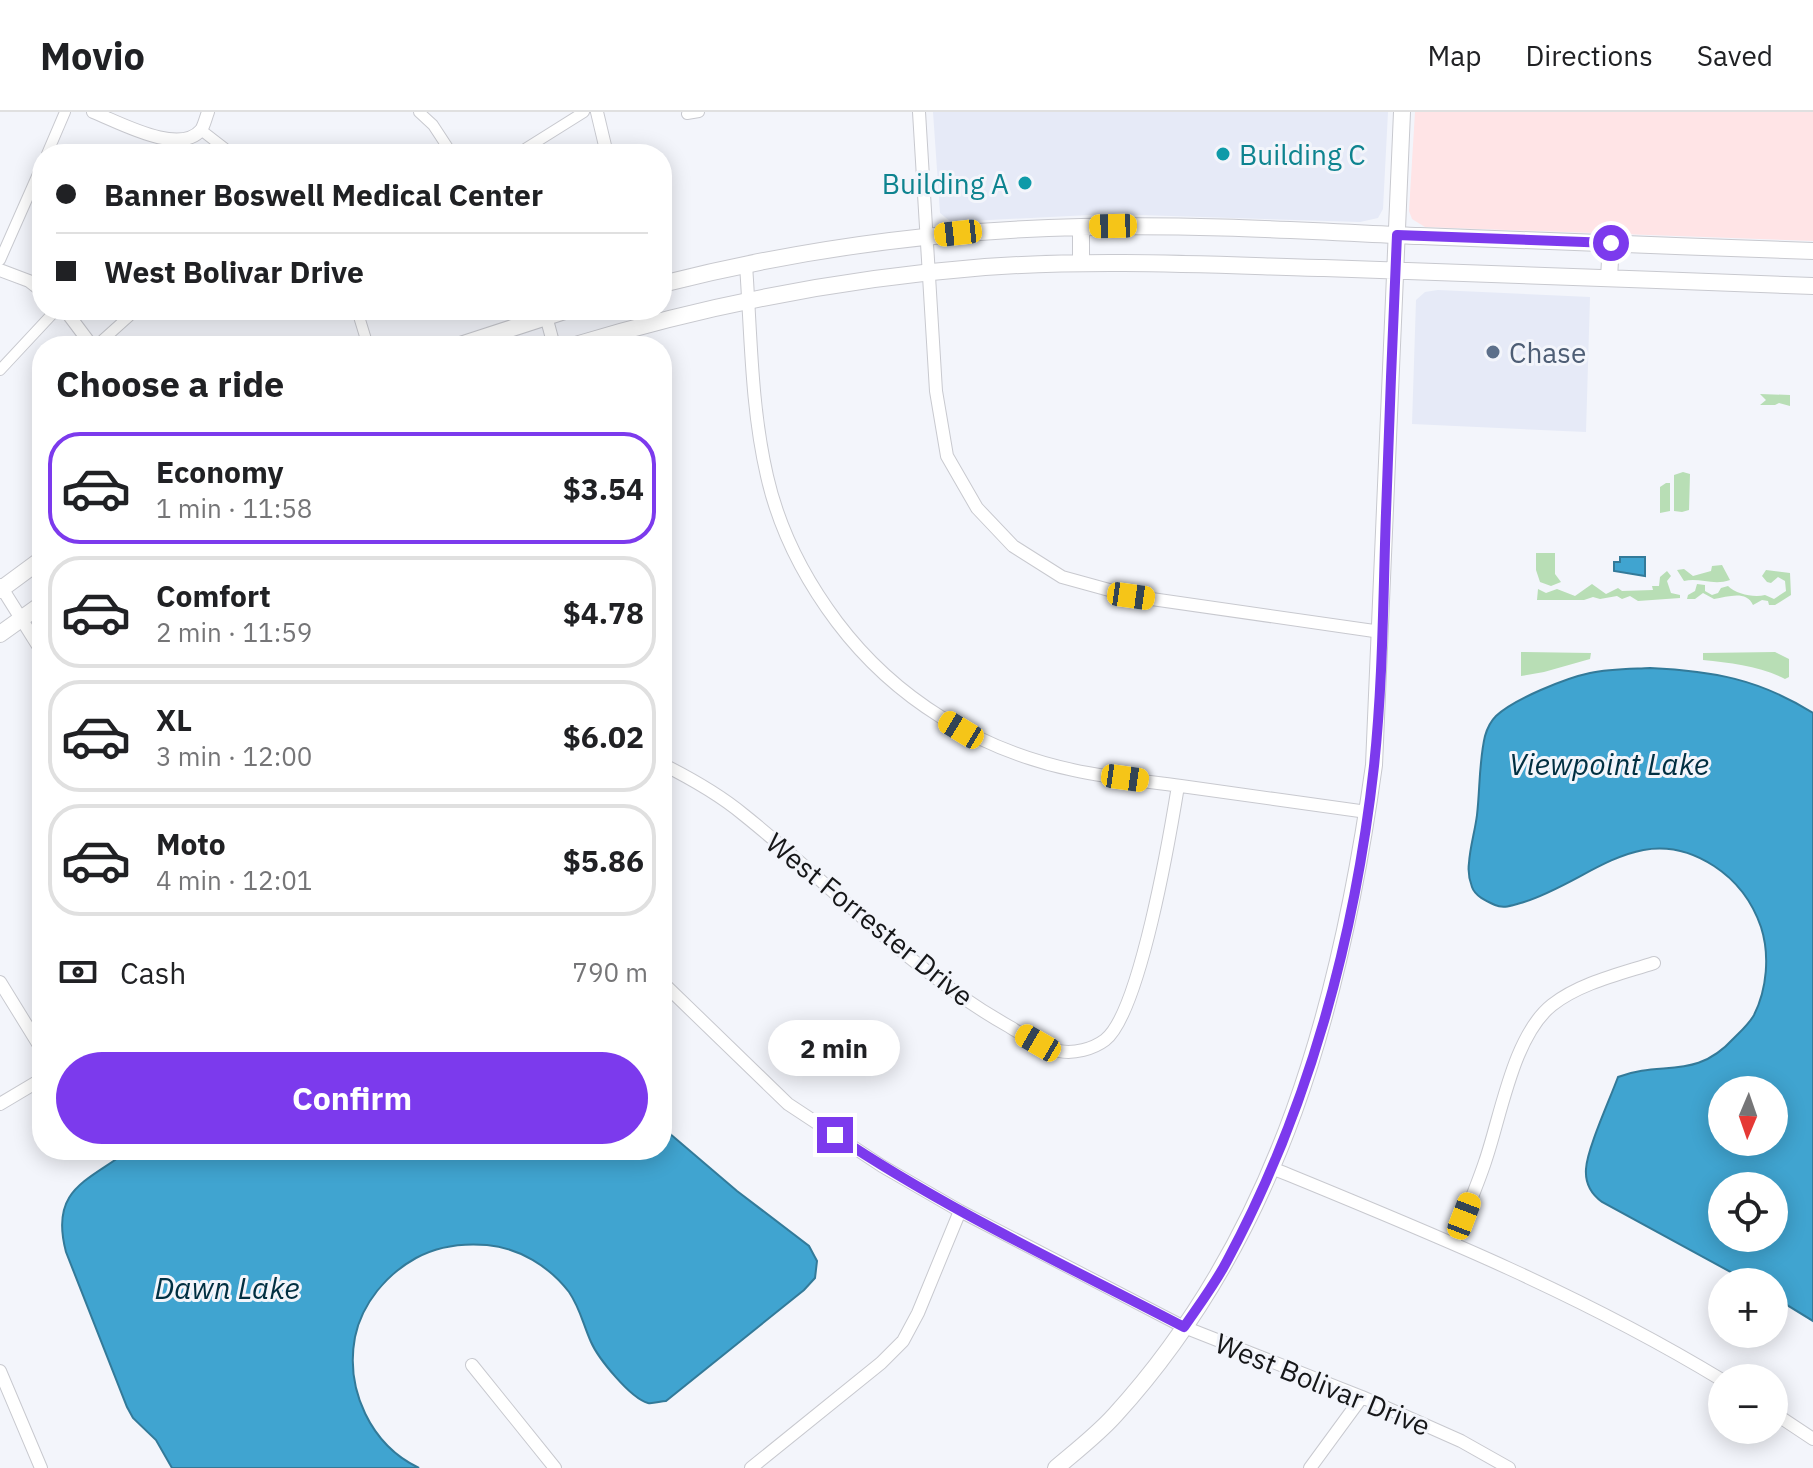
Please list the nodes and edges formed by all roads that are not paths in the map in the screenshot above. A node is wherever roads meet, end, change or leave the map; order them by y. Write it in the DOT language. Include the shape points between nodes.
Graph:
graph roads {
  1 [pos="65,112"];
  2 [pos="93,112"];
  3 [pos="208,112"];
  4 [pos="419,112"];
  5 [pos="584,112"];
  6 [pos="597,112"];
  7 [pos="699,112"];
  8 [pos="919,112"];
  9 [pos="1402,112"];
  10 [pos="687,114"];
  11 [pos="201,130"];
  12 [pos="51,144"];
  13 [pos="219,144"];
  14 [pos="445,144"];
  15 [pos="533,144"];
  16 [pos="605,144"];
  17 [pos="32,188"];
  18 [pos="1081,227"];
  19 [pos="1397,235"];
  20 [pos="926,237"];
  21 [pos="1611,243"];
  22 [pos="1813,251"];
  23 [pos="0,260"];
  24 [pos="1081,262"];
  25 [pos="746,265"];
  26 [pos="0,270"];
  27 [pos="1396,270"];
  28 [pos="929,273"];
  29 [pos="1609,278"];
  30 [pos="672,282"];
  31 [pos="32,283"];
  32 [pos="1813,286"];
  33 [pos="749,301"];
  34 [pos="672,318"];
  35 [pos="47,320"];
  36 [pos="73,320"];
  37 [pos="124,320"];
  38 [pos="534,320"];
  39 [pos="667,320"];
  40 [pos="86,336"];
  41 [pos="106,336"];
  42 [pos="487,336"];
  43 [pos="608,336"];
  44 [pos="0,370"];
  45 [pos="32,566"];
  46 [pos="1,588"];
  47 [pos="32,611"];
  48 [pos="21,618"];
  49 [pos="1381,632"];
  50 [pos="0,634"];
  51 [pos="32,636"];
  52 [pos="672,770"];
  53 [pos="1178,786"];
  54 [pos="1367,812"];
  55 [pos="1654,963"];
  56 [pos="0,982"];
  57 [pos="672,992"];
  58 [pos="32,1034"];
  59 [pos="32,1085"];
  60 [pos="0,1104"];
  61 [pos="1272,1168"];
  62 [pos="960,1211"];
  63 [pos="1454,1242"];
  64 [pos="1184,1327"];
  65 [pos="472,1365"];
  66 [pos="0,1371"];
  67 [pos="1708,1372"];
  68 [pos="1362,1397"];
  69 [pos="1788,1422"];
  70 [pos="1813,1439"];
  71 [pos="41,1468"];
  72 [pos="555,1468"];
  73 [pos="751,1468"];
  74 [pos="1056,1468"];
  75 [pos="1310,1468"];
  76 [pos="1509,1468"];
  1 -- 12 [label="street"];
  2 -- 11 [label="street" via="170,141"];
  3 -- 11 [label="street"];
  4 -- 14 [label="street"];
  5 -- 15 [label="street"];
  6 -- 16 [label="street"];
  7 -- 10 [label="street"];
  8 -- 20 [label="street"];
  9 -- 19 [label="street"];
  11 -- 13 [label="street"];
  17 -- 23 [label="street"];
  18 -- 19 [label="street"];
  18 -- 20 [label="street"];
  18 -- 24 [label="street"];
  19 -- 21 [label="street"];
  19 -- 27 [label="street"];
  20 -- 25 [label="street"];
  20 -- 28 [label="street"];
  21 -- 22 [label="street"];
  21 -- 29 [label="street"];
  24 -- 27 [label="street"];
  24 -- 28 [label="street"];
  25 -- 30 [label="street"];
  25 -- 33 [label="street"];
  26 -- 31 [label="street"];
  27 -- 29 [label="street"];
  27 -- 49 [label="street"];
  28 -- 33 [label="street"];
  28 -- 49 [label="street" via="936,391 947,456 977,508 1013,546 1062,577 1131,596"];
  29 -- 32 [label="street"];
  33 -- 34 [label="street"];
  33 -- 53 [label="street" via="758,422 775,504 810,583 858,648 919,703 982,741 1076,771"];
  35 -- 44 [label="street"];
  36 -- 40 [label="street"];
  37 -- 41 [label="street"];
  38 -- 42 [label="street"];
  39 -- 43 [label="street"];
  45 -- 46 [label="street"];
  46 -- 48 [label="street"];
  47 -- 48 [label="street"];
  48 -- 50 [label="street"];
  48 -- 51 [label="street"];
  49 -- 54 [label="street"];
  52 -- 53 [label="street, West Forrester Drive" via="742,813 940,981 990,1016 1059,1051 1082,1051 1105,1040 1119,1023 1149,928"];
  53 -- 54 [label="street"];
  54 -- 61 [label="street" via="1352,907 1323,1023"];
  55 -- 63 [label="street" via="1572,992 1550,1006 1534,1026"];
  56 -- 58 [label="street"];
  57 -- 62 [label="street, West Bolivar Drive" via="788,1104"];
  59 -- 60 [label="street"];
  61 -- 63 [label="street"];
  61 -- 64 [label="street" via="1225,1264"];
  62 -- 64 [label="street, West Bolivar Drive"];
  62 -- 73 [label="street" via="903,1341"];
  63 -- 67 [label="street" via="1650,1337"];
  64 -- 68 [label="street, West Bolivar Drive"];
  64 -- 74 [label="street" via="1113,1418"];
  65 -- 72 [label="street"];
  66 -- 71 [label="street"];
  68 -- 75 [label="street"];
  68 -- 76 [label="street, West Bolivar Drive"];
  69 -- 70 [label="street"];
}
